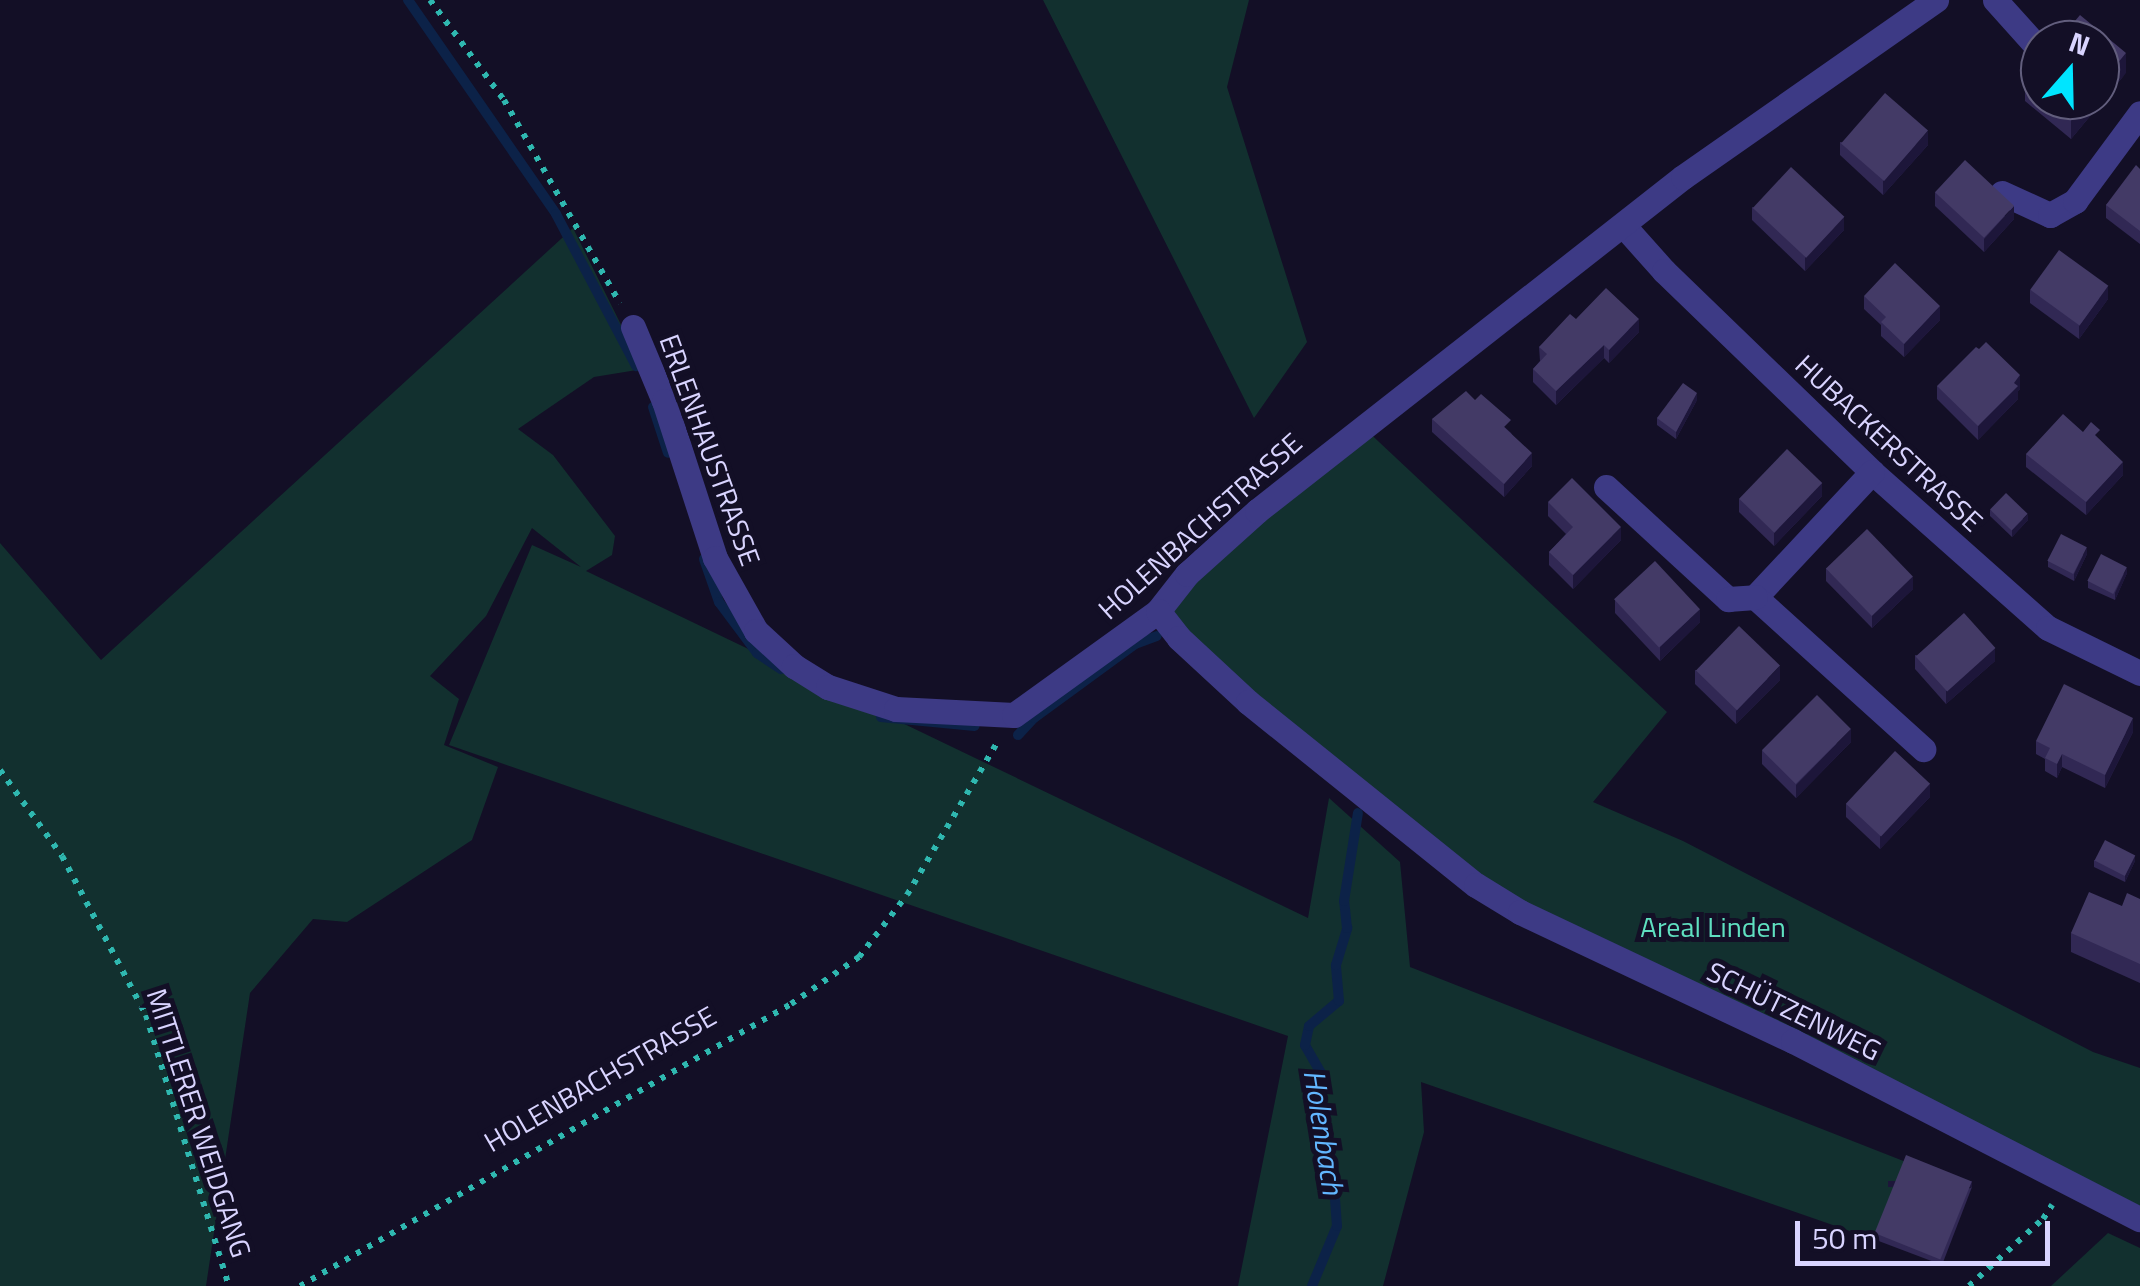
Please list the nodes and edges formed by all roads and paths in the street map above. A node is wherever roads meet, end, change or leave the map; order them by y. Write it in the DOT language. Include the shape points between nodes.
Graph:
graph roads {
  1 [pos="430,0"];
  2 [pos="1936,0"];
  3 [pos="1994,0"];
  4 [pos="2020,28"];
  5 [pos="2140,112"];
  6 [pos="2002,193"];
  7 [pos="1623,225"];
  8 [pos="633,328"];
  9 [pos="1872,472"];
  10 [pos="1606,487"];
  11 [pos="1756,597"];
  12 [pos="1158,611"];
  13 [pos="2140,673"];
  14 [pos="1014,715"];
  15 [pos="1923,748"];
  16 [pos="0,770"];
  17 [pos="2065,1182"];
  18 [pos="2140,1218"];
  19 [pos="229,1286"];
  20 [pos="300,1286"];
  21 [pos="1969,1286"];
  1 -- 8 [label="path, ERLENHAUSTRASSE" via="504,100"];
  2 -- 7 [label="street, HOLENBACHSTRASSE"];
  3 -- 4 [label="street"];
  5 -- 6 [label="street" via="2074,201 2050,216"];
  7 -- 9 [label="street, HUBACKERSTRASSE"];
  7 -- 12 [label="street, HOLENBACHSTRASSE" via="1256,511 1186,574"];
  8 -- 14 [label="street, ERLENHAUSTRASSE" via="715,558 756,632 828,687 896,709"];
  9 -- 11 [label="street"];
  9 -- 13 [label="street, HUBACKERSTRASSE" via="2048,628"];
  10 -- 11 [label="street" via="1728,599"];
  11 -- 15 [label="street"];
  12 -- 14 [label="street, HOLENBACHSTRASSE"];
  12 -- 17 [label="street, SCHÜTZENWEG" via="1248,702 1476,885"];
  14 -- 20 [label="path, HOLENBACHSTRASSE" via="906,895 858,957 792,1004"];
  16 -- 19 [label="path, MITTLERER WEIDGANG" via="62,856 146,1015"];
  17 -- 18 [label="street, SCHÜTZENWEG"];
  17 -- 21 [label="path" via="2044,1219"];
}
